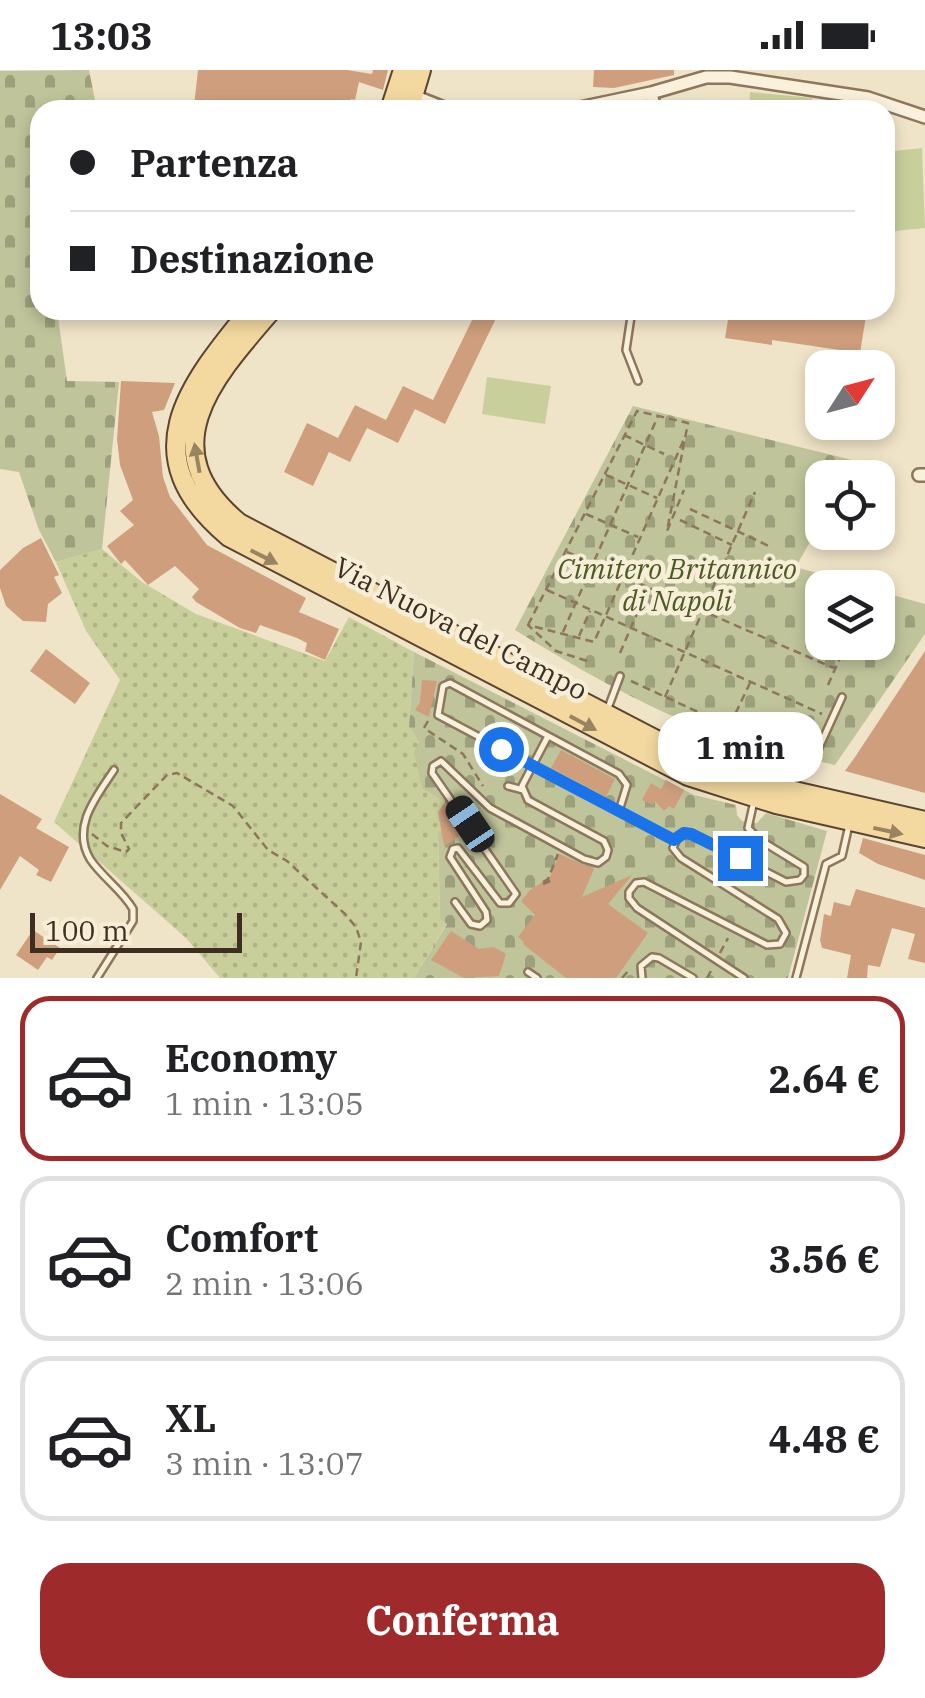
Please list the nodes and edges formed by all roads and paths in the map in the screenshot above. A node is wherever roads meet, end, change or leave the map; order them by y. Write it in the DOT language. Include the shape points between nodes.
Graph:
graph roads {
  1 [pos="404,70"];
  2 [pos="421,70"];
  3 [pos="651,93"];
  4 [pos="407,99"];
  5 [pos="618,100"];
  6 [pos="652,100"];
  7 [pos="874,100"];
  8 [pos="895,107"];
  9 [pos="925,117"];
  10 [pos="242,320"];
  11 [pos="264,320"];
  12 [pos="630,320"];
  13 [pos="638,381"];
  14 [pos="658,416"];
  15 [pos="624,435"];
  16 [pos="686,436"];
  17 [pos="645,445"];
  18 [pos="664,454"];
  19 [pos="604,474"];
  20 [pos="628,485"];
  21 [pos="684,490"];
  22 [pos="755,492"];
  23 [pos="656,498"];
  24 [pos="690,509"];
  25 [pos="584,513"];
  26 [pos="680,520"];
  27 [pos="610,525"];
  28 [pos="738,532"];
  29 [pos="639,538"];
  30 [pos="732,545"];
  31 [pos="771,547"];
  32 [pos="565,551"];
  33 [pos="593,564"];
  34 [pos="622,577"];
  35 [pos="648,588"];
  36 [pos="546,589"];
  37 [pos="576,603"];
  38 [pos="590,610"];
  39 [pos="703,611"];
  40 [pos="605,616"];
  41 [pos="528,625"];
  42 [pos="631,628"];
  43 [pos="562,633"];
  44 [pos="578,637"];
  45 [pos="685,652"];
  46 [pos="620,653"];
  47 [pos="587,660"];
  48 [pos="840,660"];
  49 [pos="836,669"];
  50 [pos="620,676"];
  51 [pos="750,681"];
  52 [pos="828,685"];
  53 [pos="665,697"];
  54 [pos="842,697"];
  55 [pos="606,716"];
  56 [pos="832,718"];
  57 [pos="430,719"];
  58 [pos="730,727"];
  59 [pos="548,736"];
  60 [pos="796,746"];
  61 [pos="817,752"];
  62 [pos="533,766"];
  63 [pos="114,770"];
  64 [pos="508,786"];
  65 [pos="523,790"];
  66 [pos="755,798"];
  67 [pos="490,808"];
  68 [pos="619,811"];
  69 [pos="925,821"];
  70 [pos="850,822"];
  71 [pos="84,827"];
  72 [pos="925,838"];
  73 [pos="674,840"];
  74 [pos="561,847"];
  75 [pos="552,880"];
  76 [pos="455,902"];
  77 [pos="528,972"];
  78 [pos="642,974"];
  79 [pos="97,978"];
  80 [pos="356,978"];
  81 [pos="536,978"];
  82 [pos="622,978"];
  83 [pos="693,978"];
  84 [pos="744,978"];
  85 [pos="796,978"];
  1 -- 4 [label="main road"];
  2 -- 4 [label="main road"];
  3 -- 5 [label="street"];
  3 -- 6 [label="street"];
  3 -- 7 [label="street" via="730,77"];
  8 -- 9 [label="street"];
  10 -- 66 [label="main road, Via Nuova del Campo, one-way" via="190,387 178,422 183,479 216,526 654,760"];
  55 -- 11 [label="main road, Via Nuova del Campo, one-way" via="253,532 215,502 194,457 198,411"];
  12 -- 13 [label="lane" via="626,350"];
  14 -- 15 [label="path" via="637,410"];
  14 -- 16 [label="path" via="688,423"];
  14 -- 17 [label="path"];
  15 -- 17 [label="path"];
  15 -- 19 [label="path"];
  16 -- 21 [label="path" via="667,532"];
  16 -- 23 [label="path"];
  17 -- 18 [label="path"];
  17 -- 20 [label="path"];
  19 -- 20 [label="path"];
  19 -- 25 [label="path"];
  20 -- 23 [label="path"];
  20 -- 27 [label="path"];
  22 -- 28 [label="path"];
  23 -- 29 [label="path"];
  24 -- 28 [label="path"];
  25 -- 27 [label="path"];
  25 -- 32 [label="path"];
  26 -- 30 [label="path"];
  27 -- 29 [label="path"];
  27 -- 33 [label="path"];
  28 -- 30 [label="path"];
  28 -- 31 [label="path"];
  29 -- 34 [label="path"];
  30 -- 39 [label="path"];
  32 -- 33 [label="path"];
  32 -- 36 [label="path"];
  33 -- 34 [label="path"];
  33 -- 37 [label="path"];
  34 -- 35 [label="path"];
  34 -- 40 [label="path"];
  35 -- 39 [label="path"];
  35 -- 42 [label="path"];
  36 -- 37 [label="path"];
  36 -- 41 [label="path"];
  37 -- 38 [label="path"];
  37 -- 43 [label="path"];
  38 -- 40 [label="path"];
  38 -- 44 [label="path"];
  39 -- 45 [label="path"];
  39 -- 49 [label="path"];
  40 -- 42 [label="path"];
  40 -- 44 [label="path" via="594,642"];
  41 -- 43 [label="path"];
  41 -- 47 [label="path" via="556,651"];
  42 -- 45 [label="path"];
  42 -- 46 [label="path"];
  43 -- 44 [label="path"];
  45 -- 51 [label="path"];
  45 -- 53 [label="path"];
  48 -- 49 [label="path"];
  49 -- 52 [label="path"];
  50 -- 53 [label="path"];
  50 -- 55 [label="lane"];
  51 -- 56 [label="path"];
  51 -- 58 [label="path"];
  53 -- 58 [label="path"];
  54 -- 56 [label="lane"];
  55 -- 69 [label="main road, Via Nuova del Campo" via="728,772"];
  56 -- 61 [label="lane"];
  57 -- 67 [label="path" via="424,728 463,754"];
  58 -- 60 [label="path"];
  59 -- 62 [label="lane"];
  59 -- 62 [label="lane" via="450,683 443,686 438,715"];
  59 -- 68 [label="lane" via="624,778 627,792"];
  62 -- 65 [label="lane"];
  62 -- 68 [label="lane"];
  63 -- 71 [label="lane"];
  64 -- 65 [label="lane"];
  65 -- 74 [label="lane" via="528,800 604,841 608,850 598,864"];
  66 -- 70 [label="main road, Via Nuova del Campo"];
  66 -- 73 [label="lane" via="748,828 804,867 800,880 786,882 691,834"];
  67 -- 74 [label="lane"];
  67 -- 76 [label="lane" via="448,765 433,766 516,894 500,903 458,848 450,857 487,920 471,924"];
  68 -- 73 [label="lane"];
  70 -- 72 [label="main road, Via Nuova del Campo, one-way"];
  70 -- 85 [label="lane" via="842,856 826,864"];
  71 -- 79 [label="lane" via="90,859 133,908 133,921"];
  71 -- 80 [label="path" via="126,852 121,824 167,776 177,774 233,806 268,850 345,914 361,942"];
  73 -- 84 [label="lane" via="681,858 778,918 786,933 780,944 767,945 644,882 631,886 629,898"];
  74 -- 75 [label="path" via="544,885"];
  77 -- 81 [label="lane"];
  78 -- 82 [label="path" via="628,970"];
  78 -- 83 [label="lane" via="652,957"];
}
